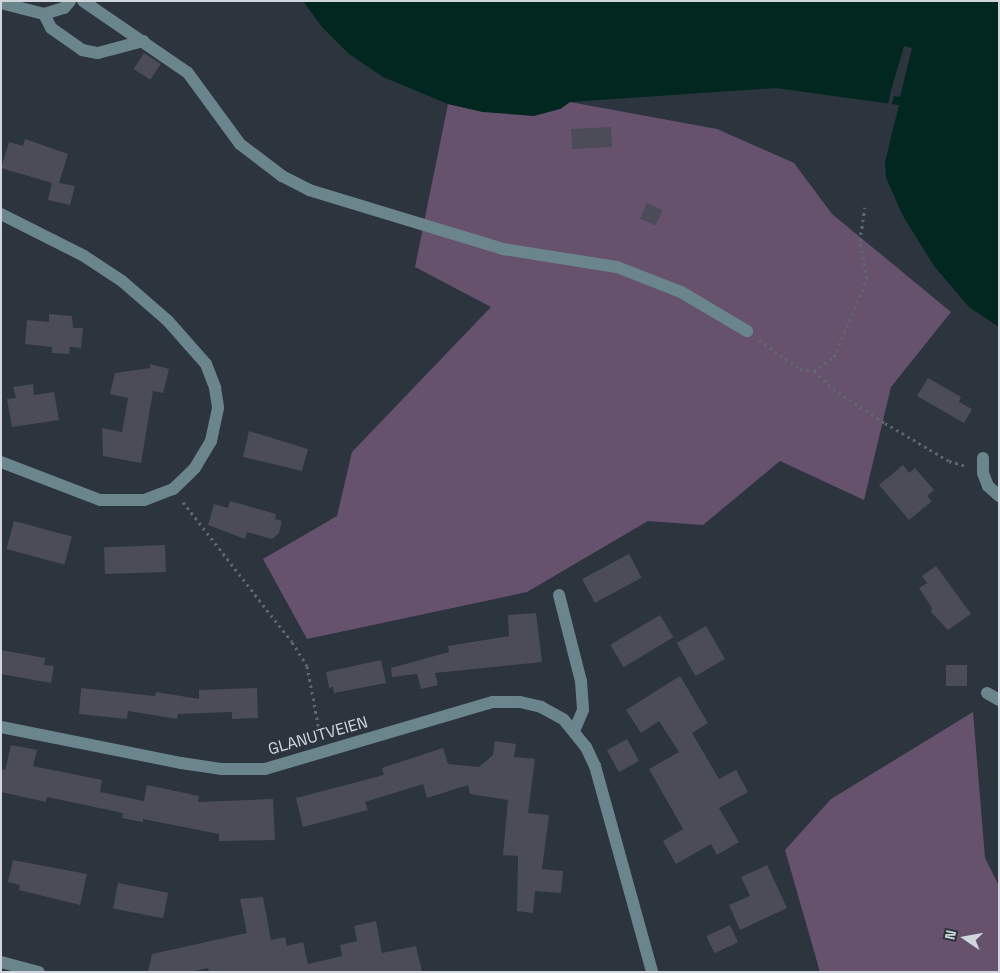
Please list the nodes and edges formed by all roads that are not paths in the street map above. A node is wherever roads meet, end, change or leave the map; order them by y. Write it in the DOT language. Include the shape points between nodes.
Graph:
graph roads {
  1 [pos="70,1"];
  2 [pos="83,1"];
  3 [pos="1,3"];
  4 [pos="44,14"];
  5 [pos="143,41"];
  6 [pos="1,214"];
  7 [pos="747,331"];
  8 [pos="1,462"];
  9 [pos="983,464"];
  10 [pos="999,496"];
  11 [pos="559,595"];
  12 [pos="987,693"];
  13 [pos="999,700"];
  14 [pos="1,727"];
  15 [pos="574,731"];
  16 [pos="1,962"];
  17 [pos="39,972"];
  18 [pos="652,972"];
  1 -- 4 [label="street" via="64,8"];
  2 -- 5 [label="street"];
  3 -- 4 [label="street"];
  4 -- 5 [label="street" via="51,28 82,50 98,53"];
  5 -- 7 [label="street" via="188,73 240,144 282,176 309,190 503,249 617,267 688,295"];
  6 -- 8 [label="street" via="51,237 122,281 168,321 206,364 216,394 214,431 195,468 172,489 144,500 100,500"];
  9 -- 10 [label="street" via="988,486"];
  11 -- 15 [label="street" via="581,681 583,710"];
  12 -- 13 [label="street"];
  14 -- 15 [label="street, GLANUTVEIEN" via="221,769 265,769 464,709 507,701 541,707 564,720"];
  15 -- 18 [label="street, GLANUTVEIEN" via="595,766"];
  16 -- 17 [label="street"];
}
